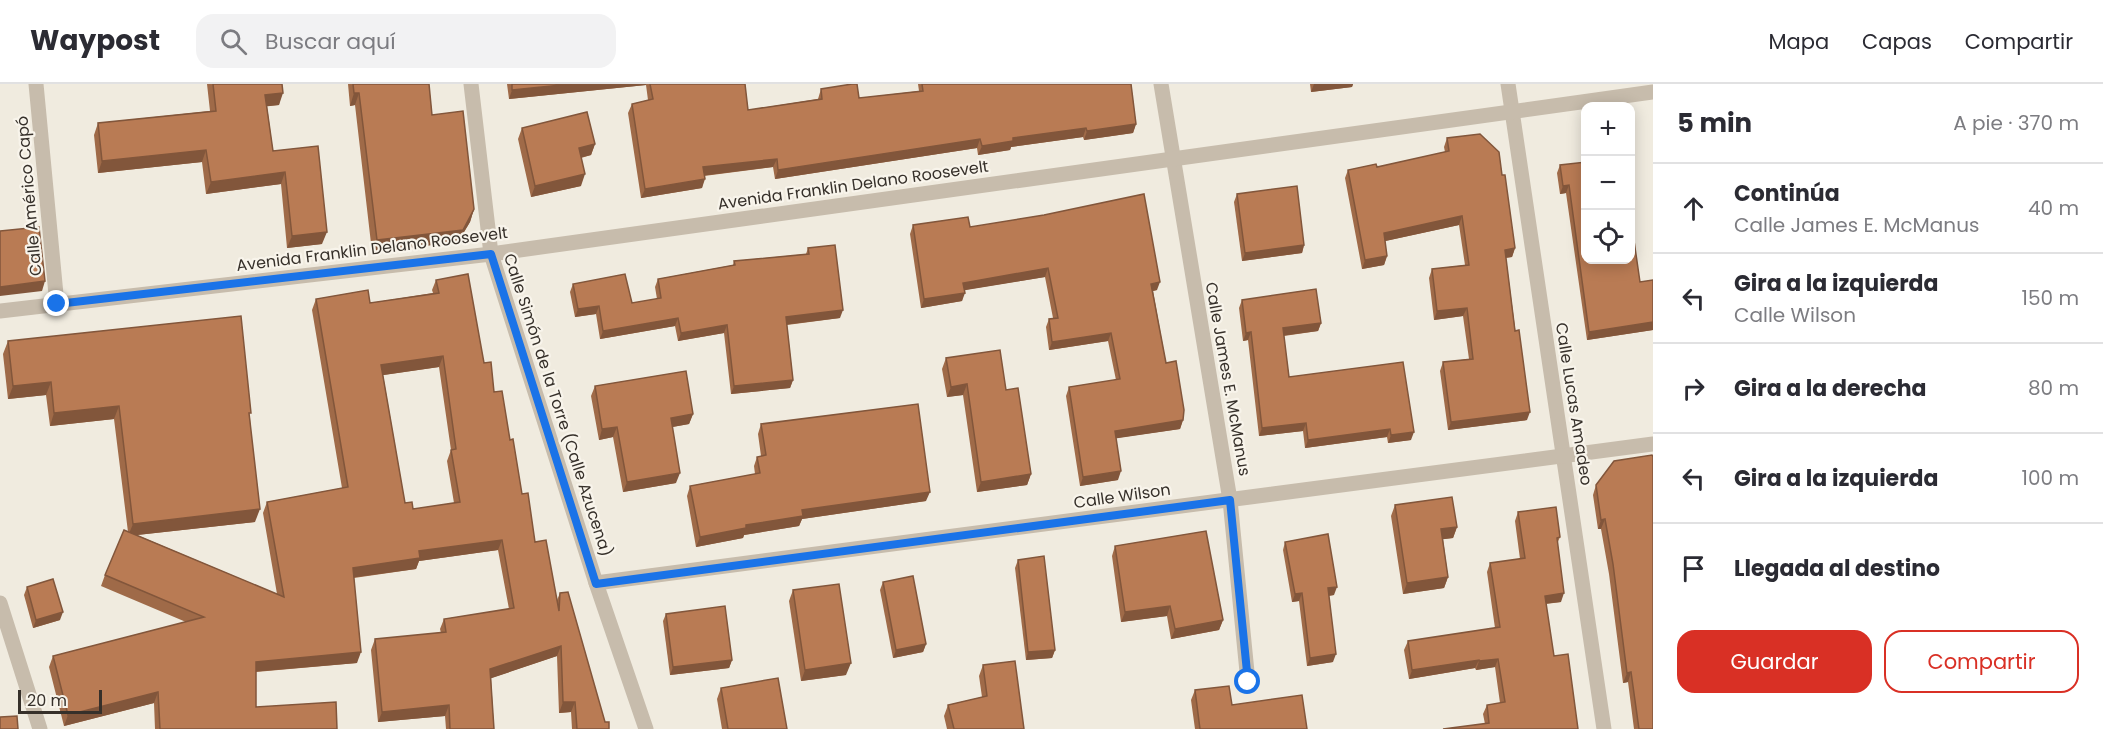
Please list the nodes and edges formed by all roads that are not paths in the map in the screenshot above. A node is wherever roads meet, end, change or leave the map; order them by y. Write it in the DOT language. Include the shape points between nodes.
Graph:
graph roads {
  1 [pos="36,84"];
  2 [pos="471,84"];
  3 [pos="1161,84"];
  4 [pos="1508,84"];
  5 [pos="1653,92"];
  6 [pos="1511,112"];
  7 [pos="1172,158"];
  8 [pos="491,254"];
  9 [pos="57,304"];
  10 [pos="0,311"];
  11 [pos="1653,444"];
  12 [pos="1564,456"];
  13 [pos="1230,500"];
  14 [pos="596,584"];
  15 [pos="0,603"];
  16 [pos="1248,682"];
  17 [pos="40,729"];
  18 [pos="646,729"];
  19 [pos="1604,729"];
  1 -- 9 [label="street, Calle Américo Capó"];
  2 -- 8 [label="street, Calle Simón de la Torre (Calle Azucena)"];
  3 -- 7 [label="street, Calle James E. McManus"];
  4 -- 6 [label="street, Calle Lucas Amadeo"];
  5 -- 6 [label="street, Avenida Franklin Delano Roosevelt"];
  6 -- 7 [label="street, Avenida Franklin Delano Roosevelt"];
  6 -- 12 [label="street, Calle Lucas Amadeo"];
  7 -- 8 [label="street, Avenida Franklin Delano Roosevelt"];
  7 -- 13 [label="street, Calle James E. McManus"];
  8 -- 9 [label="street, Avenida Franklin Delano Roosevelt"];
  8 -- 14 [label="street, Calle Simón de la Torre (Calle Azucena)"];
  9 -- 10 [label="street, Avenida Franklin Delano Roosevelt"];
  11 -- 12 [label="street, Calle Wilson"];
  12 -- 13 [label="street, Calle Wilson"];
  12 -- 19 [label="street, Calle Lucas Amadeo"];
  13 -- 14 [label="street, Calle Wilson"];
  13 -- 16 [label="street, Calle James E. McManus"];
  14 -- 18 [label="street, Calle Simón de la Torre (Calle Azucena)"];
  15 -- 17 [label="street"];
}
